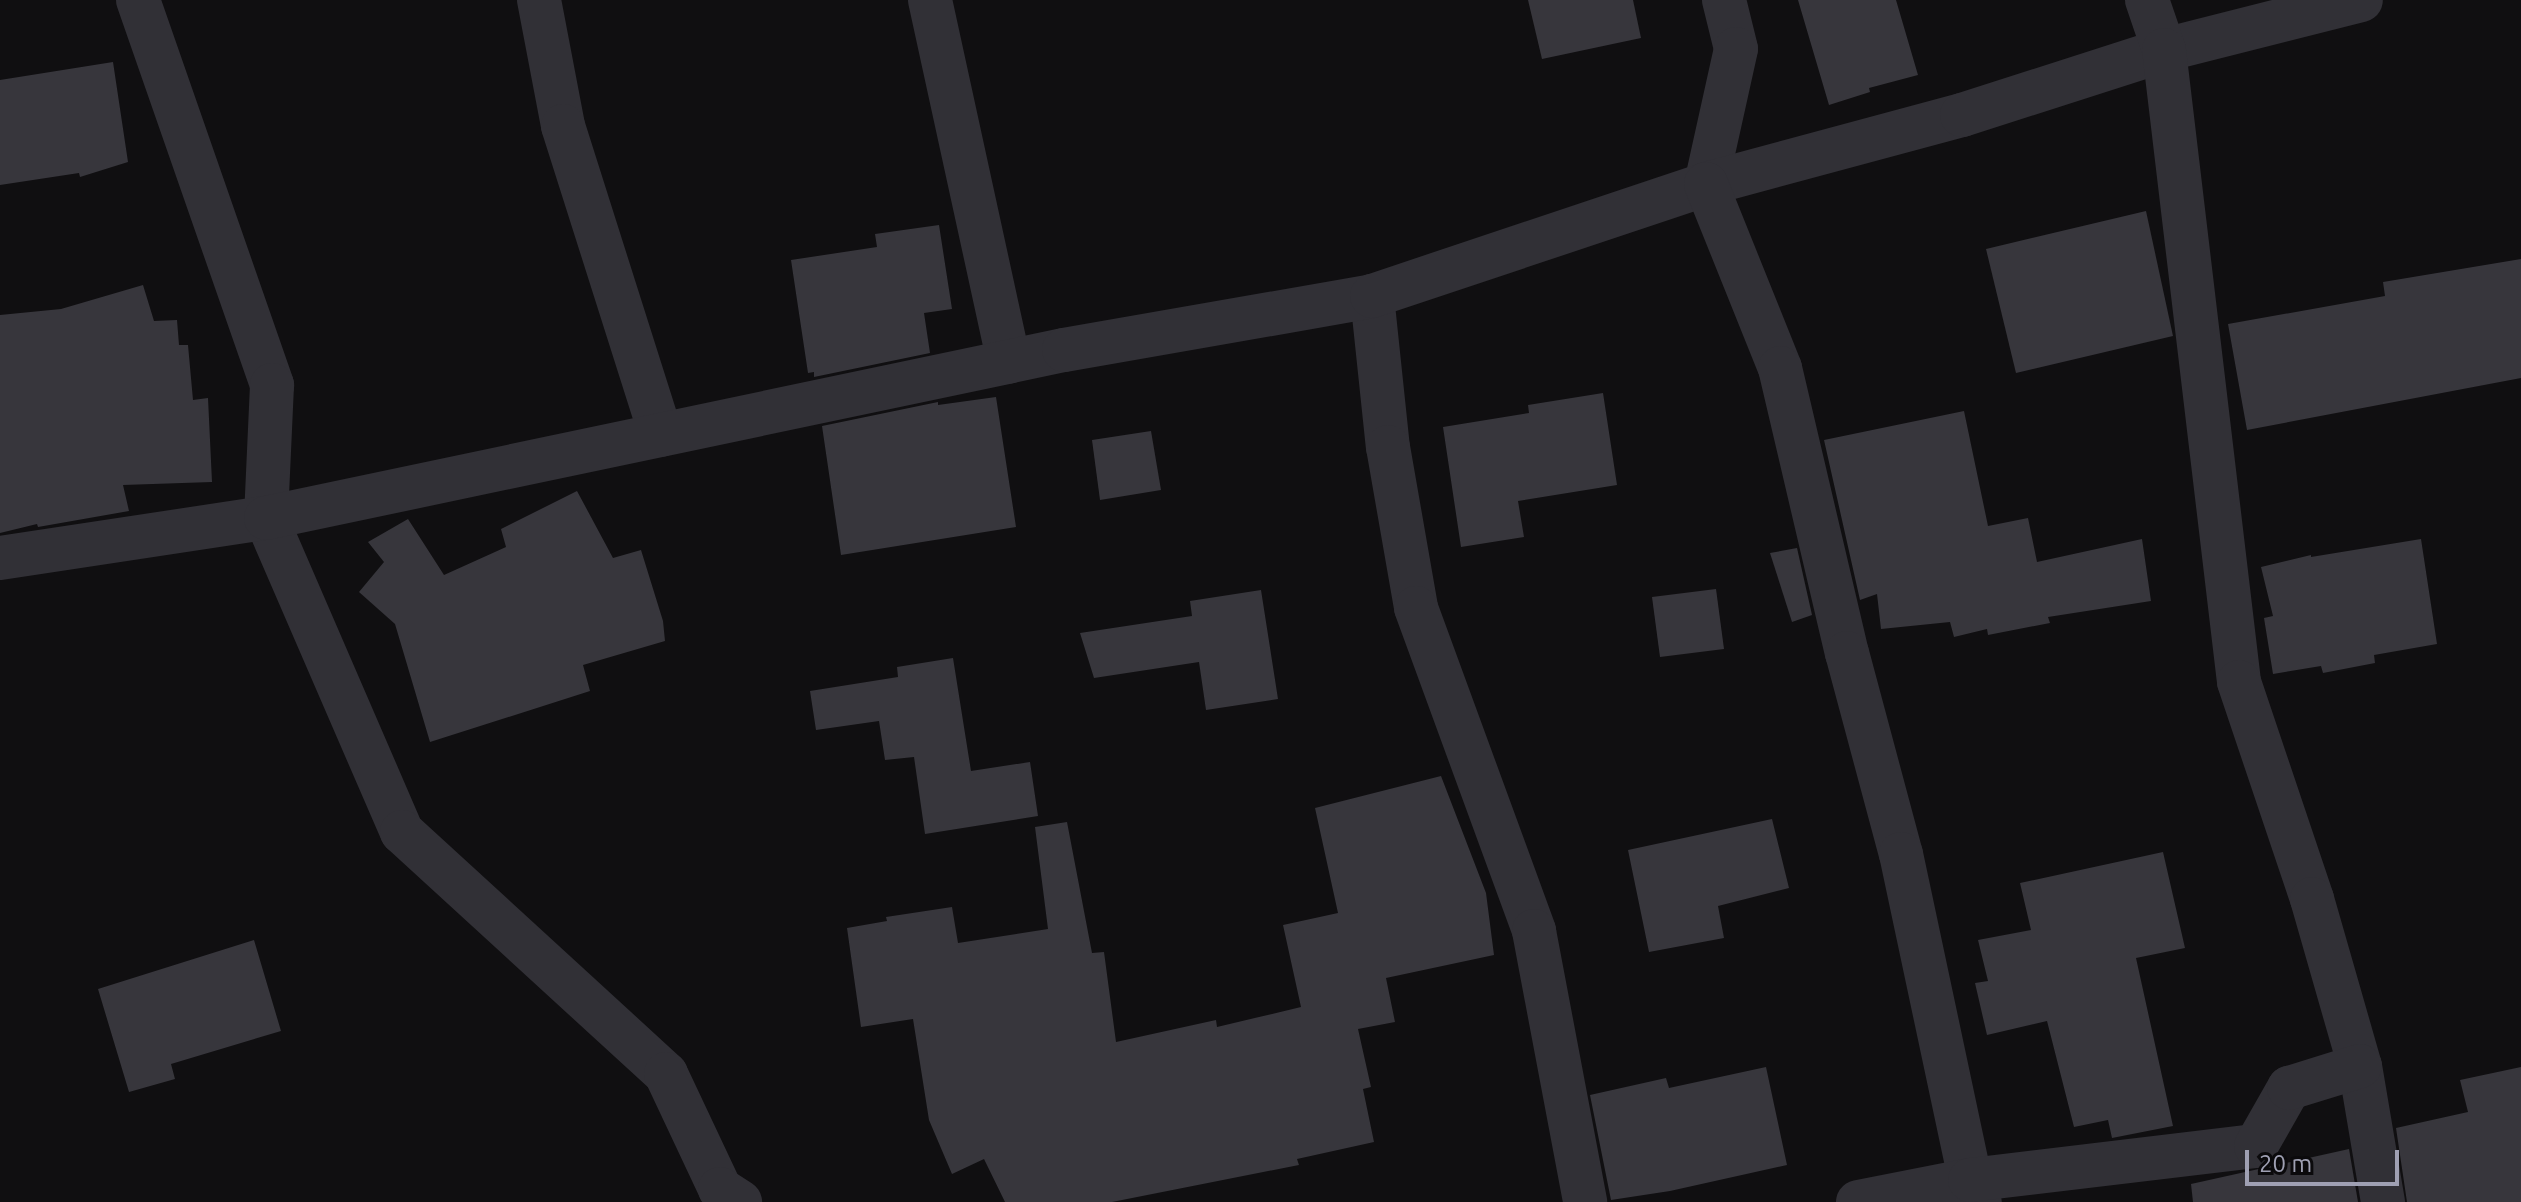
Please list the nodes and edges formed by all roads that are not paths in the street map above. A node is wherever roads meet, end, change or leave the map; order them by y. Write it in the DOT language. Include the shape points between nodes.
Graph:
graph roads {
  1 [pos="138,0"];
  2 [pos="539,0"];
  3 [pos="930,0"];
  4 [pos="1724,0"];
  5 [pos="2147,0"];
  6 [pos="2361,0"];
  7 [pos="2164,50"];
  8 [pos="1706,184"];
  9 [pos="1372,296"];
  10 [pos="1009,361"];
  11 [pos="661,435"];
  12 [pos="266,518"];
  13 [pos="0,558"];
  14 [pos="2360,1066"];
  15 [pos="1975,1191"];
  16 [pos="740,1202"];
  17 [pos="1585,1202"];
  18 [pos="1858,1202"];
  19 [pos="2383,1202"];
  1 -- 12 [label="street" via="272,385"];
  2 -- 11 [label="street" via="563,126"];
  3 -- 10 [label="street"];
  4 -- 8 [label="street" via="1736,49"];
  5 -- 7 [label="street"];
  6 -- 7 [label="street"];
  7 -- 8 [label="street" via="1962,115"];
  7 -- 14 [label="street" via="2239,682 2312,899"];
  8 -- 9 [label="street"];
  8 -- 15 [label="street" via="1780,368 1901,854"];
  9 -- 10 [label="street"];
  9 -- 17 [label="street" via="1388,447 1416,608 1534,931"];
  10 -- 11 [label="street"];
  11 -- 12 [label="street"];
  12 -- 13 [label="street"];
  12 -- 16 [label="street" via="402,832 666,1074 720,1189"];
  14 -- 15 [label="street" via="2289,1088 2256,1146"];
  14 -- 19 [label="street"];
  15 -- 18 [label="street"];
}
